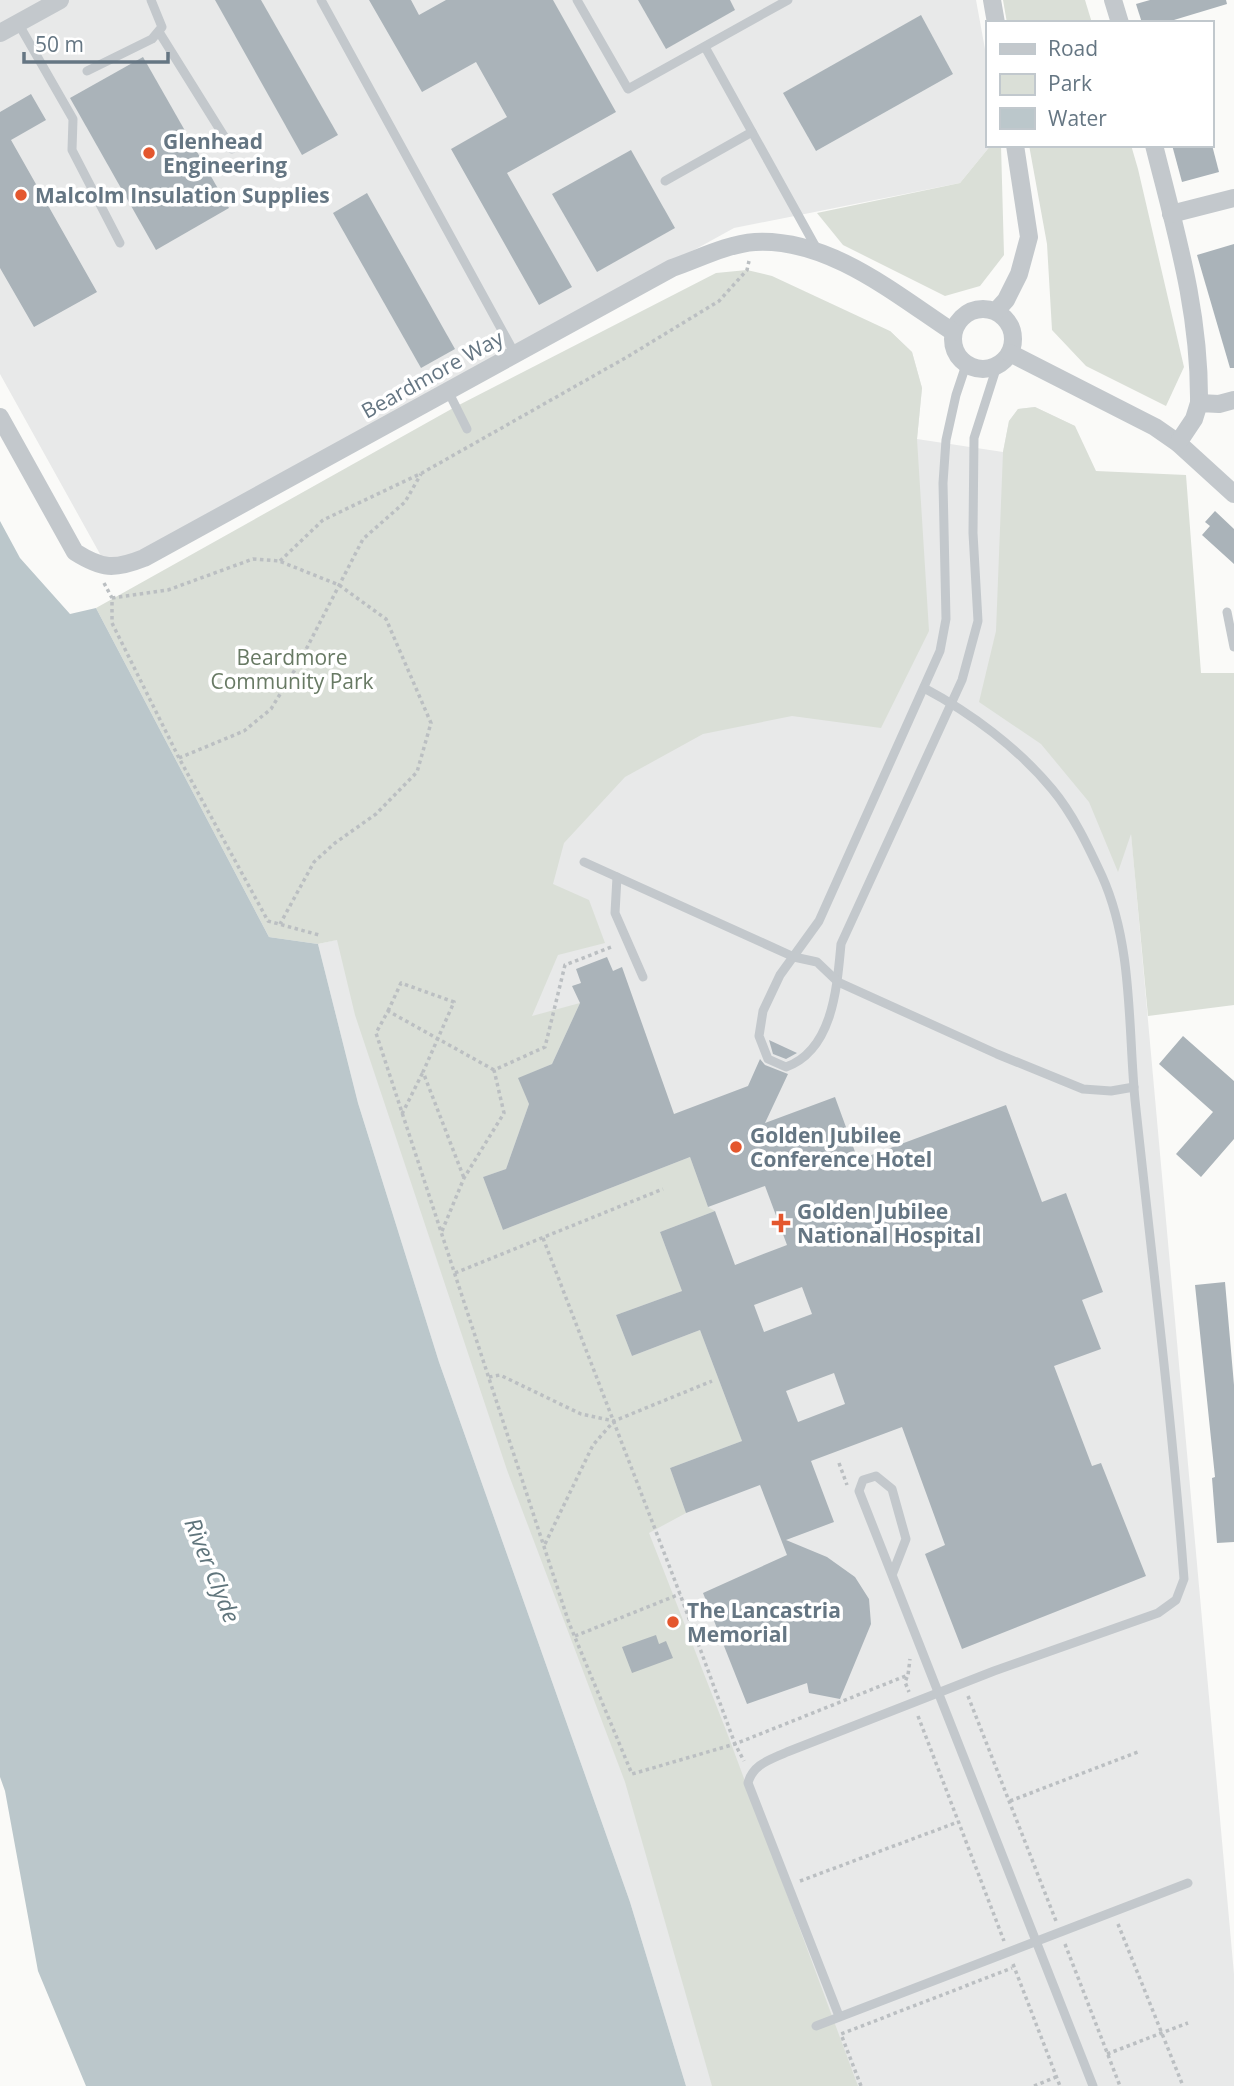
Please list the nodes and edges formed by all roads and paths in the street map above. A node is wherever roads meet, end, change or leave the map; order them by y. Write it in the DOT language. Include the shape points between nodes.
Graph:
graph roads {
  1 [pos="60,0"];
  2 [pos="151,0"];
  3 [pos="321,0"];
  4 [pos="577,0"];
  5 [pos="788,0"];
  6 [pos="992,0"];
  7 [pos="1113,0"];
  8 [pos="996,21"];
  9 [pos="1119,21"];
  10 [pos="18,23"];
  11 [pos="159,32"];
  12 [pos="0,33"];
  13 [pos="705,47"];
  14 [pos="87,71"];
  15 [pos="752,132"];
  16 [pos="1015,147"];
  17 [pos="1154,147"];
  18 [pos="232,149"];
  19 [pos="665,181"];
  20 [pos="1234,198"];
  21 [pos="1171,214"];
  22 [pos="754,242"];
  23 [pos="120,243"];
  24 [pos="819,253"];
  25 [pos="996,311"];
  26 [pos="953,332"];
  27 [pos="1010,353"];
  28 [pos="515,354"];
  29 [pos="966,365"];
  30 [pos="996,366"];
  31 [pos="448,391"];
  32 [pos="1234,400"];
  33 [pos="1199,403"];
  34 [pos="0,417"];
  35 [pos="467,429"];
  36 [pos="1178,443"];
  37 [pos="422,473"];
  38 [pos="1234,494"];
  39 [pos="279,561"];
  40 [pos="95,565"];
  41 [pos="339,585"];
  42 [pos="112,598"];
  43 [pos="1227,612"];
  44 [pos="1234,647"];
  45 [pos="924,688"];
  46 [pos="952,703"];
  47 [pos="179,758"];
  48 [pos="584,862"];
  49 [pos="617,877"];
  50 [pos="279,924"];
  51 [pos="319,934"];
  52 [pos="627,941"];
  53 [pos="794,957"];
  54 [pos="643,977"];
  55 [pos="838,982"];
  56 [pos="388,1011"];
  57 [pos="437,1038"];
  58 [pos="494,1070"];
  59 [pos="423,1072"];
  60 [pos="1134,1087"];
  61 [pos="402,1114"];
  62 [pos="464,1178"];
  63 [pos="663,1189"];
  64 [pos="441,1233"];
  65 [pos="542,1238"];
  66 [pos="455,1273"];
  67 [pos="489,1377"];
  68 [pos="712,1381"];
  69 [pos="614,1421"];
  70 [pos="839,1463"];
  71 [pos="848,1488"];
  72 [pos="544,1545"];
  73 [pos="892,1575"];
  74 [pos="680,1594"];
  75 [pos="575,1637"];
  76 [pos="910,1654"];
  77 [pos="908,1675"];
  78 [pos="963,1684"];
  79 [pos="940,1691"];
  80 [pos="912,1702"];
  81 [pos="735,1744"];
  82 [pos="1138,1752"];
  83 [pos="751,1774"];
  84 [pos="1010,1801"];
  85 [pos="958,1822"];
  86 [pos="1188,1883"];
  87 [pos="789,1885"];
  88 [pos="1118,1924"];
  89 [pos="1060,1933"];
  90 [pos="1036,1942"];
  91 [pos="1009,1952"];
  92 [pos="1014,1967"];
  93 [pos="839,2016"];
  94 [pos="1188,2023"];
  95 [pos="816,2026"];
  96 [pos="1161,2032"];
  97 [pos="1107,2054"];
  98 [pos="1056,2077"];
  99 [pos="861,2086"];
  100 [pos="1034,2086"];
  101 [pos="1060,2086"];
  102 [pos="1093,2086"];
  103 [pos="1119,2086"];
  104 [pos="1183,2086"];
  1 -- 10 [label="street"];
  2 -- 11 [label="lane" via="162,27"];
  3 -- 28 [label="lane"];
  4 -- 13 [label="lane" via="628,89"];
  5 -- 13 [label="lane"];
  6 -- 8 [label="street"];
  7 -- 9 [label="street"];
  10 -- 12 [label="street"];
  10 -- 23 [label="lane" via="74,119 72,150"];
  11 -- 14 [label="lane"];
  11 -- 18 [label="lane"];
  13 -- 15 [label="lane"];
  15 -- 19 [label="lane"];
  15 -- 24 [label="lane"];
  16 -- 25 [label="street" via="1029,237 1018,274"];
  17 -- 21 [label="street"];
  20 -- 21 [label="street"];
  21 -- 33 [label="street" via="1197,337"];
  22 -- 24 [label="street, Beardmore Way" via="796,245"];
  22 -- 28 [label="street, Beardmore Way" via="672,268"];
  22 -- 37 [label="path" via="747,270 719,301"];
  24 -- 26 [label="street, Beardmore Way" via="872,279"];
  25 -- 26 [label="street" via="969,311"];
  25 -- 27 [label="street" via="1013,334"];
  26 -- 29 [label="street" via="954,351"];
  27 -- 30 [label="street"];
  27 -- 36 [label="street"];
  28 -- 31 [label="street, Beardmore Way"];
  29 -- 30 [label="street" via="986,370"];
  29 -- 45 [label="lane" via="944,461 946,619 940,651"];
  30 -- 46 [label="lane" via="975,438 973,533 978,621"];
  31 -- 35 [label="lane"];
  31 -- 40 [label="street, Beardmore Way" via="144,558 125,566"];
  32 -- 33 [label="street"];
  33 -- 36 [label="street"];
  34 -- 40 [label="street" via="75,552"];
  36 -- 38 [label="street"];
  37 -- 39 [label="path" via="323,520"];
  37 -- 41 [label="path" via="405,502 363,539"];
  39 -- 41 [label="path"];
  39 -- 42 [label="path" via="253,559 168,590"];
  40 -- 42 [label="path"];
  41 -- 47 [label="path" via="271,709 244,730"];
  41 -- 50 [label="path" via="386,619 431,723 417,772 376,814 314,862"];
  42 -- 47 [label="path" via="112,623"];
  43 -- 44 [label="lane"];
  45 -- 46 [label="lane"];
  45 -- 53 [label="lane" via="819,921"];
  46 -- 55 [label="lane" via="841,944"];
  46 -- 60 [label="lane" via="1024,758 1053,791 1081,833 1103,879 1120,943"];
  47 -- 50 [label="path" via="268,921"];
  48 -- 49 [label="lane"];
  49 -- 52 [label="lane" via="615,913"];
  49 -- 53 [label="lane"];
  50 -- 51 [label="path"];
  52 -- 54 [label="lane"];
  52 -- 58 [label="path" via="565,965 545,1047"];
  53 -- 55 [label="lane" via="817,962"];
  53 -- 55 [label="lane" via="763,1011 759,1036 768,1059 786,1068 813,1049 831,1014"];
  55 -- 60 [label="lane" via="984,1049 1083,1088 1111,1091"];
  56 -- 57 [label="path"];
  56 -- 57 [label="path" via="401,982 454,1002"];
  56 -- 61 [label="path" via="376,1033"];
  57 -- 58 [label="path"];
  57 -- 59 [label="path"];
  58 -- 62 [label="path" via="504,1113"];
  59 -- 61 [label="path"];
  59 -- 62 [label="path"];
  60 -- 78 [label="lane" via="1184,1579 1176,1600 1158,1613"];
  61 -- 64 [label="path"];
  62 -- 64 [label="path"];
  63 -- 65 [label="path"];
  64 -- 66 [label="path"];
  65 -- 66 [label="path"];
  65 -- 69 [label="path"];
  66 -- 67 [label="path"];
  67 -- 69 [label="path" via="500,1375 581,1414"];
  67 -- 72 [label="path"];
  68 -- 69 [label="path"];
  69 -- 72 [label="path" via="593,1445"];
  69 -- 74 [label="path"];
  70 -- 71 [label="path"];
  72 -- 75 [label="path"];
  73 -- 73 [label="lane" via="859,1491 863,1480 876,1476 892,1489 906,1539"];
  73 -- 79 [label="lane"];
  74 -- 75 [label="path"];
  74 -- 81 [label="path"];
  75 -- 81 [label="path" via="632,1774"];
  76 -- 77 [label="path"];
  77 -- 80 [label="path" via="905,1682"];
  77 -- 81 [label="path"];
  78 -- 79 [label="lane"];
  78 -- 84 [label="path"];
  79 -- 80 [label="lane"];
  79 -- 90 [label="lane"];
  80 -- 83 [label="lane" via="787,1752 757,1766"];
  80 -- 85 [label="path"];
  81 -- 83 [label="path"];
  82 -- 84 [label="path"];
  83 -- 87 [label="lane" via="748,1783"];
  84 -- 89 [label="path"];
  85 -- 87 [label="path"];
  85 -- 91 [label="path"];
  86 -- 89 [label="lane"];
  87 -- 93 [label="lane"];
  88 -- 96 [label="path"];
  89 -- 90 [label="lane"];
  89 -- 97 [label="path"];
  90 -- 91 [label="lane"];
  90 -- 102 [label="lane"];
  91 -- 92 [label="path"];
  91 -- 93 [label="lane"];
  92 -- 98 [label="path"];
  92 -- 99 [label="path" via="841,2034"];
  93 -- 95 [label="lane"];
  94 -- 96 [label="path"];
  96 -- 97 [label="path"];
  96 -- 104 [label="path"];
  97 -- 103 [label="path"];
  98 -- 100 [label="path"];
  98 -- 101 [label="path"];
}
